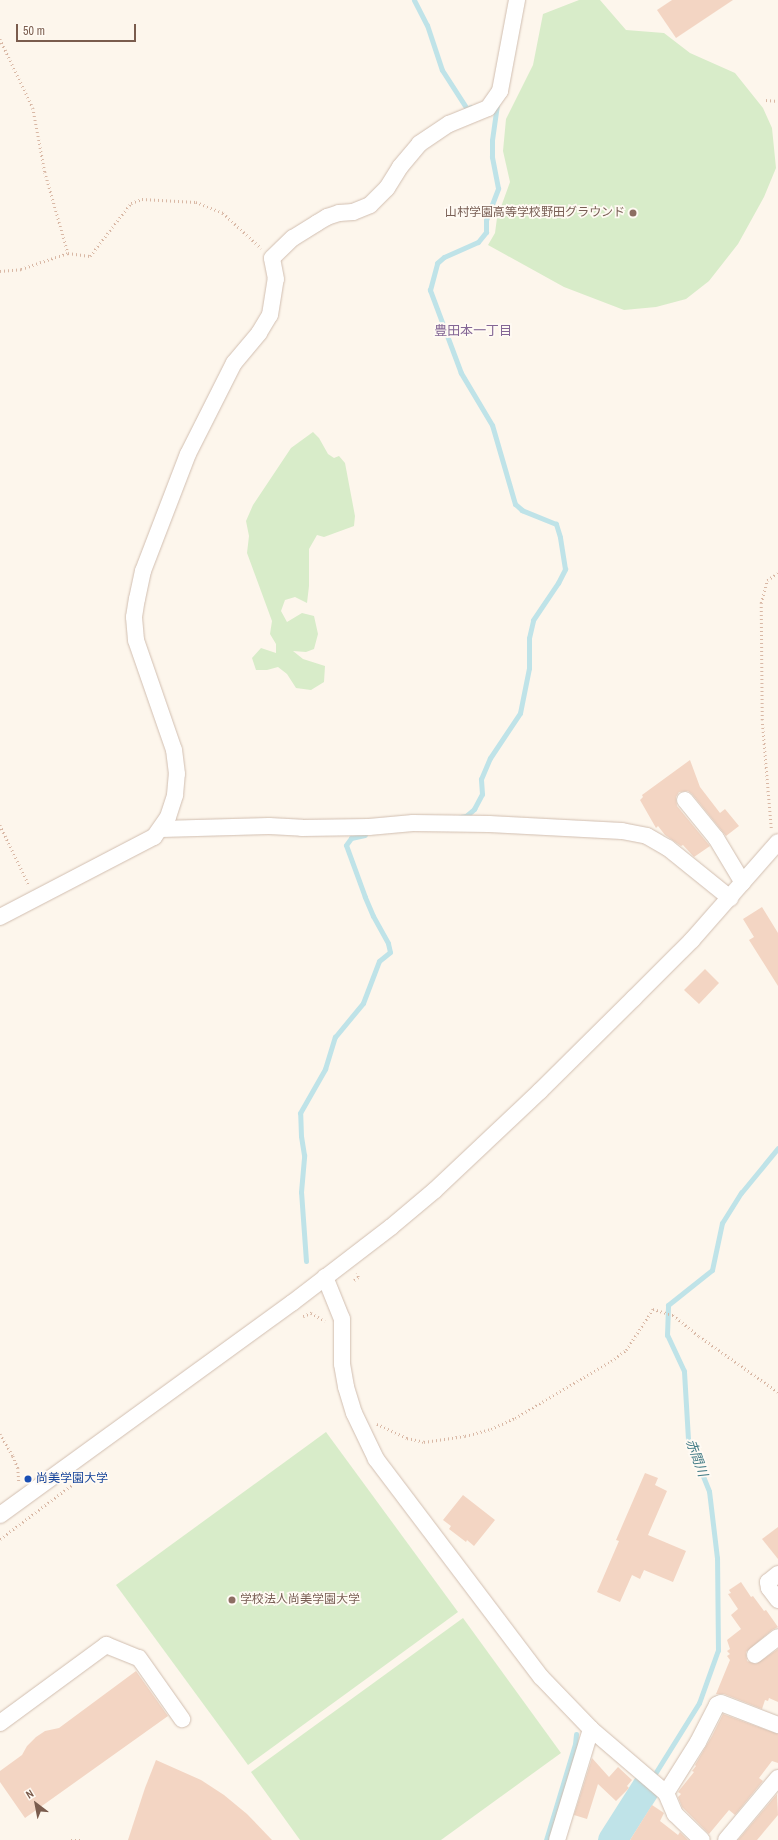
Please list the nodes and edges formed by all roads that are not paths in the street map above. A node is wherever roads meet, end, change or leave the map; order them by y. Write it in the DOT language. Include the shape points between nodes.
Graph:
graph roads {
  1 [pos="517,0"];
  2 [pos="685,800"];
  3 [pos="161,829"];
  4 [pos="778,843"];
  5 [pos="744,883"];
  6 [pos="730,898"];
  7 [pos="0,917"];
  8 [pos="326,1276"];
  9 [pos="0,1516"];
  10 [pos="778,1574"];
  11 [pos="778,1600"];
  12 [pos="778,1637"];
  13 [pos="755,1655"];
  14 [pos="182,1719"];
  15 [pos="0,1723"];
  16 [pos="778,1725"];
  17 [pos="591,1729"];
  18 [pos="778,1778"];
  19 [pos="666,1793"];
  20 [pos="557,1840"];
  21 [pos="702,1840"];
  22 [pos="726,1840"];
  1 -- 3 [label="street" via="500,92 488,108 449,124 419,144 387,188 370,205 353,212 339,213 317,223 293,238 272,258 276,279 270,315 234,363 188,454 143,571 137,599 134,617 136,640 174,750 177,774 175,795"];
  2 -- 5 [label="street" via="716,838"];
  3 -- 6 [label="street" via="369,827 413,823 622,831 647,836 668,848"];
  3 -- 7 [label="street" via="154,837 131,850"];
  4 -- 5 [label="street"];
  5 -- 6 [label="street"];
  6 -- 8 [label="street" via="634,998 435,1190"];
  8 -- 9 [label="street"];
  8 -- 17 [label="street" via="342,1319 342,1364 346,1387 354,1412 376,1459 541,1677"];
  10 -- 11 [label="street" via="768,1582 769,1588"];
  12 -- 13 [label="street"];
  14 -- 15 [label="street" via="139,1658 106,1646"];
  16 -- 19 [label="street" via="721,1704 717,1705 698,1742"];
  17 -- 19 [label="street"];
  17 -- 20 [label="street"];
  18 -- 22 [label="street"];
  19 -- 21 [label="street" via="675,1814"];
}
